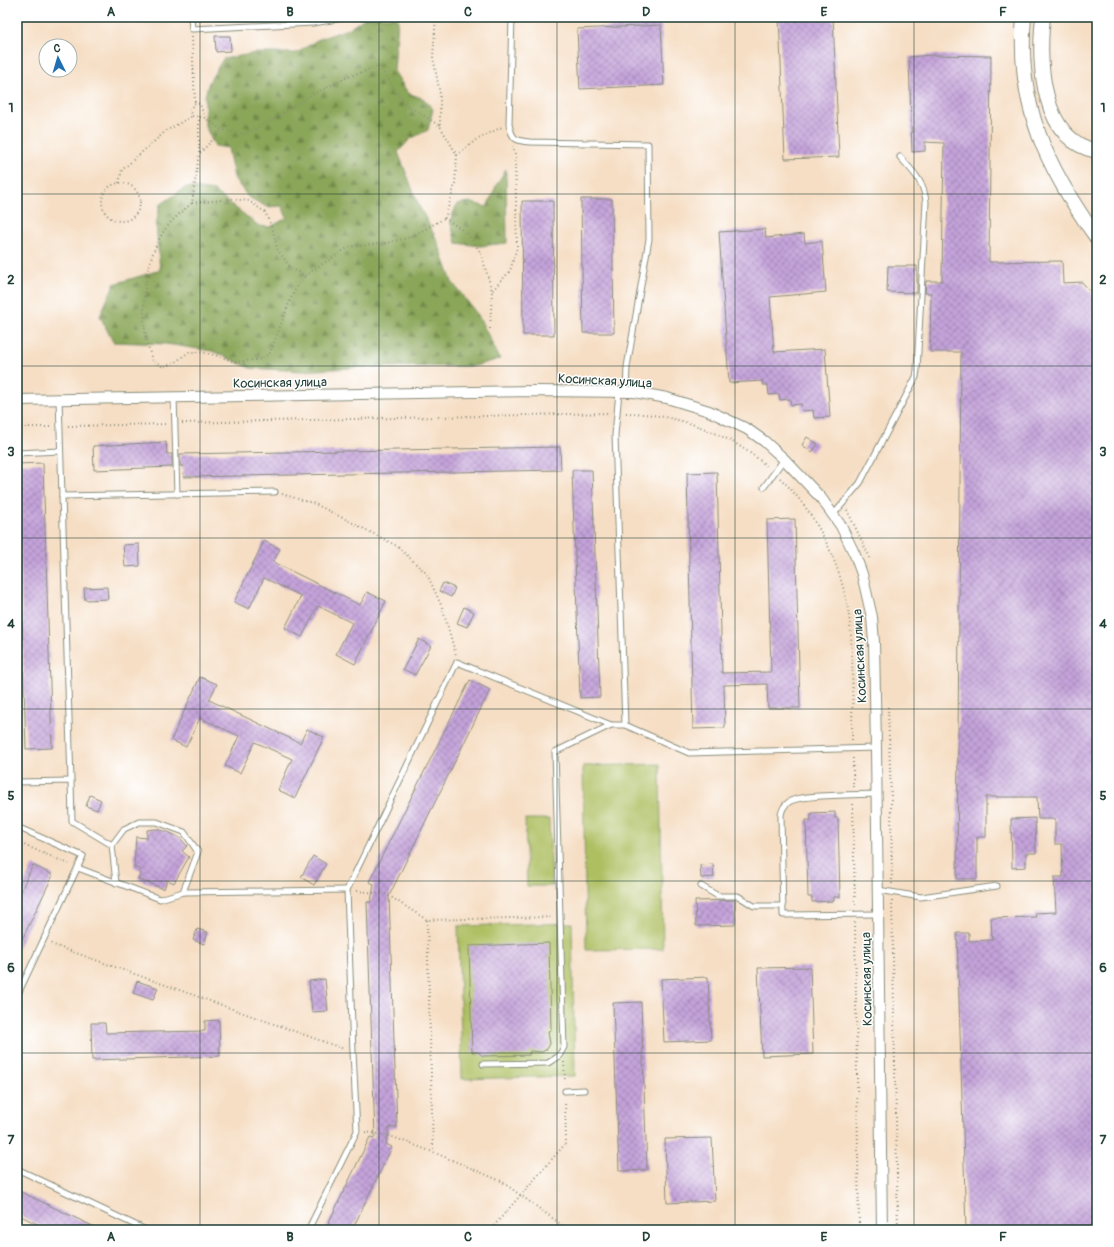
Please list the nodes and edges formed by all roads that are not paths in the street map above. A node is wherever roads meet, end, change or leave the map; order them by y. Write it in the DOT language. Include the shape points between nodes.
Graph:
graph roads {
  1 [pos="191,17"];
  2 [pos="349,17"];
  3 [pos="512,17"];
  4 [pos="1024,17"];
  5 [pos="1044,17"];
  6 [pos="1097,151"];
  7 [pos="900,157"];
  8 [pos="1097,238"];
  9 [pos="622,392"];
  10 [pos="174,396"];
  11 [pos="59,399"];
  12 [pos="17,400"];
  13 [pos="60,452"];
  14 [pos="17,453"];
  15 [pos="784,459"];
  16 [pos="764,487"];
  17 [pos="275,492"];
  18 [pos="177,494"];
  19 [pos="62,496"];
  20 [pos="834,514"];
  21 [pos="611,725"];
  22 [pos="625,725"];
  23 [pos="876,748"];
  24 [pos="70,781"];
  25 [pos="17,782"];
  26 [pos="877,794"];
  27 [pos="17,827"];
  28 [pos="112,845"];
  29 [pos="78,868"];
  30 [pos="116,883"];
  31 [pos="701,886"];
  32 [pos="997,886"];
  33 [pos="347,890"];
  34 [pos="878,890"];
  35 [pos="182,892"];
  36 [pos="783,906"];
  37 [pos="878,914"];
  38 [pos="17,996"];
  39 [pos="483,1064"];
  40 [pos="584,1090"];
  41 [pos="565,1091"];
  42 [pos="17,1169"];
  43 [pos="146,1230"];
  44 [pos="308,1230"];
  45 [pos="882,1230"];
  1 -- 2 [label="lane" via="192,29 313,23"];
  3 -- 9 [label="lane" via="509,124 511,135 518,141 530,142 648,144 649,239"];
  4 -- 8 [label="main road" via="1022,34 1025,83 1036,128 1062,186"];
  5 -- 6 [label="main road" via="1044,80 1054,116 1058,125 1073,140"];
  7 -- 20 [label="lane" via="919,180 925,193 926,222 916,378 860,483"];
  9 -- 10 [label="street, Косинская улица"];
  9 -- 15 [label="street, Косинская улица" via="650,394 709,411 746,429"];
  9 -- 22 [label="lane" via="615,435"];
  10 -- 11 [label="street, Косинская улица"];
  10 -- 18 [label="lane"];
  11 -- 12 [label="street, Косинская улица"];
  11 -- 13 [label="lane"];
  13 -- 14 [label="lane"];
  13 -- 19 [label="lane"];
  15 -- 16 [label="lane"];
  15 -- 20 [label="street, Косинская улица"];
  17 -- 18 [label="lane"];
  18 -- 19 [label="lane"];
  19 -- 24 [label="lane"];
  20 -- 23 [label="street, Косинская улица" via="855,555 870,607 874,642"];
  21 -- 22 [label="lane"];
  21 -- 33 [label="lane" via="457,662"];
  21 -- 39 [label="lane" via="555,752 564,1047 559,1056 548,1062"];
  22 -- 23 [label="lane" via="689,753"];
  23 -- 26 [label="street, Косинская улица"];
  24 -- 25 [label="lane"];
  24 -- 28 [label="lane" via="72,821"];
  26 -- 34 [label="street, Косинская улица"];
  26 -- 36 [label="lane" via="802,798 789,801 783,806"];
  27 -- 29 [label="lane" via="83,856"];
  28 -- 30 [label="lane"];
  28 -- 35 [label="lane" via="124,830 139,822 157,822 184,832 198,852"];
  29 -- 30 [label="lane"];
  29 -- 38 [label="lane"];
  30 -- 35 [label="lane" via="160,899"];
  31 -- 36 [label="lane" via="718,896 738,896 754,906"];
  32 -- 34 [label="lane" via="921,897"];
  33 -- 35 [label="lane"];
  33 -- 44 [label="lane" via="357,1131"];
  34 -- 37 [label="street, Косинская улица"];
  36 -- 37 [label="lane" via="784,914"];
  37 -- 45 [label="street, Косинская улица"];
  40 -- 41 [label="lane"];
  42 -- 43 [label="lane"];
}
